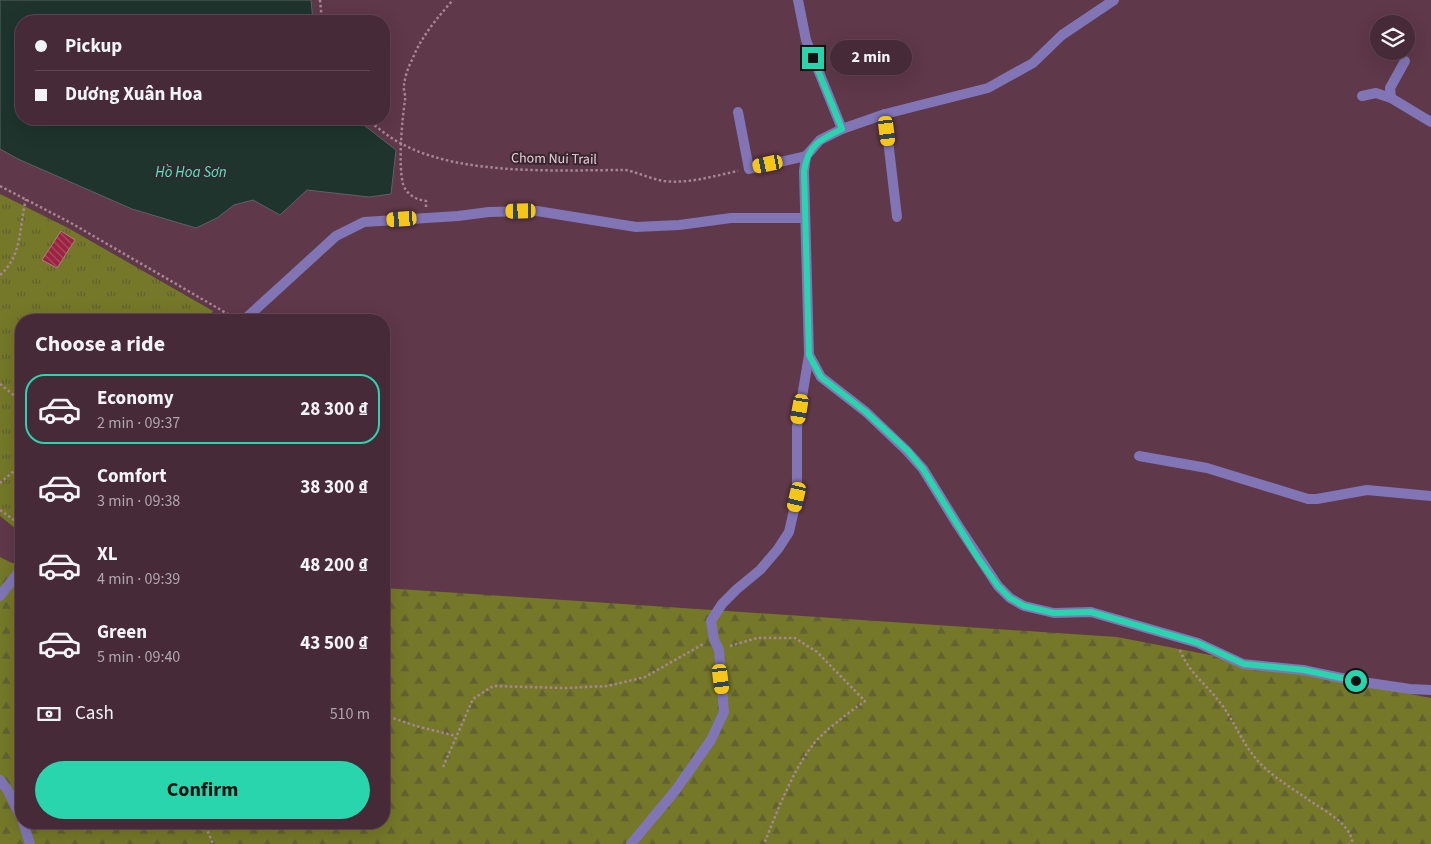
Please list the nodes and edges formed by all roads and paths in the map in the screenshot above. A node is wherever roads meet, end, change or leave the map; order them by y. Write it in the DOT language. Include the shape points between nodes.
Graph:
graph roads {
  1 [pos="320,0"];
  2 [pos="453,0"];
  3 [pos="798,0"];
  4 [pos="1114,0"];
  5 [pos="321,15"];
  6 [pos="1405,61"];
  7 [pos="1362,96"];
  8 [pos="1392,98"];
  9 [pos="738,112"];
  10 [pos="885,114"];
  11 [pos="1431,122"];
  12 [pos="375,125"];
  13 [pos="842,129"];
  14 [pos="402,144"];
  15 [pos="806,156"];
  16 [pos="749,169"];
  17 [pos="0,186"];
  18 [pos="26,199"];
  19 [pos="427,217"];
  20 [pos="897,217"];
  21 [pos="805,218"];
  22 [pos="0,275"];
  23 [pos="229,314"];
  24 [pos="251,314"];
  25 [pos="809,355"];
  26 [pos="0,384"];
  27 [pos="15,396"];
  28 [pos="1138,456"];
  29 [pos="15,470"];
  30 [pos="0,482"];
  31 [pos="1431,496"];
  32 [pos="0,510"];
  33 [pos="15,521"];
  34 [pos="15,577"];
  35 [pos="0,596"];
  36 [pos="714,639"];
  37 [pos="1185,639"];
  38 [pos="719,650"];
  39 [pos="1431,690"];
  40 [pos="390,717"];
  41 [pos="456,736"];
  42 [pos="442,767"];
  43 [pos="0,780"];
  44 [pos="3,791"];
  45 [pos="15,808"];
  46 [pos="25,829"];
  47 [pos="207,829"];
  48 [pos="30,844"];
  49 [pos="213,844"];
  50 [pos="632,844"];
  51 [pos="764,844"];
  52 [pos="1350,844"];
  1 -- 5 [label="path"];
  2 -- 14 [label="path" via="411,60 404,87"];
  3 -- 13 [label="street" via="806,40"];
  4 -- 10 [label="street" via="1062,35 1033,63 988,88"];
  6 -- 8 [label="street" via="1390,88"];
  7 -- 8 [label="street" via="1376,93"];
  8 -- 11 [label="street"];
  9 -- 16 [label="street"];
  10 -- 13 [label="street"];
  10 -- 20 [label="street"];
  12 -- 14 [label="path, Chom Nui Trail"];
  13 -- 15 [label="street" via="820,140"];
  14 -- 16 [label="path, Chom Nui Trail" via="416,151 478,166 626,170 661,181 682,183"];
  14 -- 19 [label="path" via="403,184 417,200 426,201"];
  15 -- 16 [label="street"];
  15 -- 21 [label="street"];
  17 -- 18 [label="path"];
  18 -- 22 [label="path" via="21,216 20,242 14,258"];
  18 -- 23 [label="path"];
  19 -- 21 [label="street" via="537,211 636,226 679,225 731,218"];
  19 -- 24 [label="street" via="364,222 336,236"];
  21 -- 25 [label="street"];
  25 -- 36 [label="street" via="797,427 797,497 789,532 760,570 722,604 711,621"];
  25 -- 37 [label="street" via="821,377 866,412 923,469 978,558 1010,598 1024,606 1054,613 1091,612"];
  26 -- 27 [label="path"];
  28 -- 31 [label="street" via="1207,468 1308,498 1367,490"];
  29 -- 30 [label="path"];
  32 -- 33 [label="path"];
  34 -- 35 [label="street"];
  36 -- 38 [label="street"];
  36 -- 41 [label="path" via="645,677 608,686 493,686 473,699"];
  37 -- 39 [label="street" via="1244,664"];
  37 -- 52 [label="path" via="1180,651 1183,658 1223,707 1258,762 1335,817 1351,834"];
  38 -- 50 [label="street" via="724,712 712,740"];
  38 -- 51 [label="path" via="757,638 795,638 817,652 865,701 812,745 797,770"];
  40 -- 41 [label="path"];
  41 -- 42 [label="path"];
  43 -- 44 [label="street"];
  44 -- 45 [label="street"];
  46 -- 48 [label="street"];
  47 -- 49 [label="path"];
}
